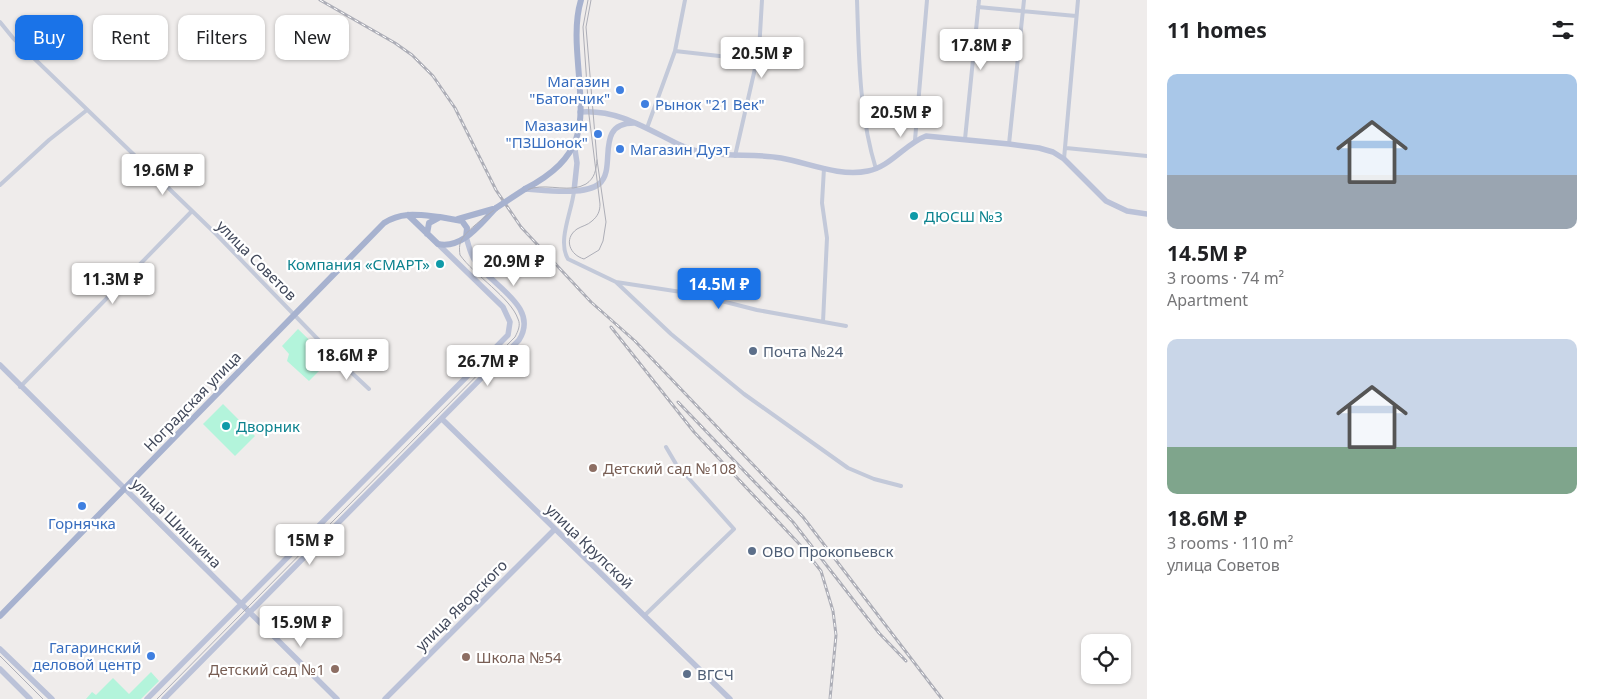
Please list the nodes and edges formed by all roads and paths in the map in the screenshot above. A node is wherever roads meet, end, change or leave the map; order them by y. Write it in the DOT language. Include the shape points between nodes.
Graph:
graph roads {
  1 [pos="581,0"];
  2 [pos="685,0"];
  3 [pos="762,0"];
  4 [pos="858,0"];
  5 [pos="927,0"];
  6 [pos="979,0"];
  7 [pos="1024,0"];
  8 [pos="1078,0"];
  9 [pos="978,7"];
  10 [pos="1022,12"];
  11 [pos="1076,16"];
  12 [pos="0,22"];
  13 [pos="675,51"];
  14 [pos="755,60"];
  15 [pos="87,110"];
  16 [pos="580,112"];
  17 [pos="638,124"];
  18 [pos="647,128"];
  19 [pos="965,139"];
  20 [pos="916,140"];
  21 [pos="574,143"];
  22 [pos="1009,144"];
  23 [pos="1066,148"];
  24 [pos="735,156"];
  25 [pos="1147,156"];
  26 [pos="1064,159"];
  27 [pos="824,168"];
  28 [pos="876,169"];
  29 [pos="0,185"];
  30 [pos="525,189"];
  31 [pos="574,191"];
  32 [pos="496,208"];
  33 [pos="192,211"];
  34 [pos="407,214"];
  35 [pos="1147,214"];
  36 [pos="440,217"];
  37 [pos="458,219"];
  38 [pos="427,234"];
  39 [pos="466,236"];
  40 [pos="438,244"];
  41 [pos="616,282"];
  42 [pos="294,314"];
  43 [pos="823,322"];
  44 [pos="846,326"];
  45 [pos="0,365"];
  46 [pos="20,386"];
  47 [pos="369,389"];
  48 [pos="434,410"];
  49 [pos="442,419"];
  50 [pos="666,446"];
  51 [pos="901,486"];
  52 [pos="124,488"];
  53 [pos="554,530"];
  54 [pos="242,604"];
  55 [pos="250,612"];
  56 [pos="644,615"];
  57 [pos="0,616"];
  58 [pos="0,649"];
  59 [pos="0,669"];
  60 [pos="30,699"];
  61 [pos="52,699"];
  62 [pos="147,699"];
  63 [pos="164,699"];
  64 [pos="337,699"];
  65 [pos="385,699"];
  66 [pos="730,699"];
  1 -- 16 [label="main road" via="576,22"];
  2 -- 13 [label="street"];
  3 -- 14 [label="street" via="759,51"];
  4 -- 28 [label="street" via="860,84"];
  5 -- 20 [label="street"];
  6 -- 9 [label="street"];
  7 -- 10 [label="street"];
  8 -- 11 [label="street"];
  9 -- 10 [label="street"];
  9 -- 19 [label="street"];
  10 -- 11 [label="street"];
  10 -- 22 [label="street"];
  11 -- 23 [label="street"];
  12 -- 15 [label="street, улица Советов" via="12,38"];
  13 -- 14 [label="street"];
  13 -- 18 [label="street"];
  14 -- 24 [label="street"];
  15 -- 29 [label="street"];
  15 -- 33 [label="street, улица Советов"];
  16 -- 17 [label="main road" via="606,112"];
  16 -- 21 [label="main road"];
  17 -- 18 [label="main road"];
  17 -- 31 [label="main road" via="620,125 611,135 604,176 599,184"];
  18 -- 24 [label="main road" via="680,145"];
  19 -- 20 [label="main road" via="926,136"];
  19 -- 22 [label="main road"];
  20 -- 28 [label="main road"];
  21 -- 30 [label="main road" via="568,157 557,169"];
  21 -- 31 [label="main road" via="577,163"];
  22 -- 26 [label="main road" via="1039,148"];
  23 -- 25 [label="street"];
  23 -- 26 [label="street"];
  24 -- 27 [label="main road" via="782,158"];
  26 -- 35 [label="main road" via="1106,201 1127,211"];
  27 -- 28 [label="main road" via="851,172"];
  27 -- 43 [label="street" via="822,203 827,238"];
  30 -- 31 [label="main road"];
  30 -- 32 [label="main road, bridge"];
  31 -- 41 [label="street" via="564,253 572,262"];
  32 -- 37 [label="main road"];
  32 -- 39 [label="main road"];
  33 -- 42 [label="street, улица Советов"];
  33 -- 46 [label="street"];
  34 -- 36 [label="main road"];
  34 -- 38 [label="main road"];
  34 -- 42 [label="main road, Ноградская улица" via="384,223"];
  36 -- 37 [label="main road"];
  36 -- 38 [label="main road" via="429,223"];
  37 -- 39 [label="main road" via="466,226"];
  38 -- 40 [label="main road"];
  39 -- 40 [label="main road" via="457,243"];
  39 -- 49 [label="main road" via="475,261 515,302 526,325 520,340"];
  40 -- 48 [label="main road" via="503,307 511,327 508,335"];
  41 -- 43 [label="street" via="694,294"];
  41 -- 51 [label="street" via="744,394 848,468"];
  42 -- 47 [label="street, улица Советов"];
  42 -- 52 [label="main road, Ноградская улица"];
  43 -- 44 [label="street"];
  45 -- 46 [label="main road, улица Шишкина"];
  46 -- 52 [label="main road, улица Шишкина"];
  48 -- 49 [label="street, улица Крупской"];
  48 -- 54 [label="main road"];
  49 -- 53 [label="main road, улица Крупской"];
  49 -- 55 [label="main road"];
  50 -- 56 [label="street" via="676,464 734,530"];
  52 -- 54 [label="main road, улица Шишкина"];
  52 -- 57 [label="main road, Ноградская улица"];
  53 -- 56 [label="main road, улица Крупской"];
  53 -- 65 [label="main road, улица Яворского"];
  54 -- 55 [label="main road, улица Шишкина"];
  54 -- 62 [label="main road"];
  55 -- 63 [label="main road"];
  55 -- 64 [label="main road, улица Шишкина"];
  56 -- 66 [label="main road, улица Крупской"];
  58 -- 61 [label="main road"];
  59 -- 60 [label="main road"];
}
